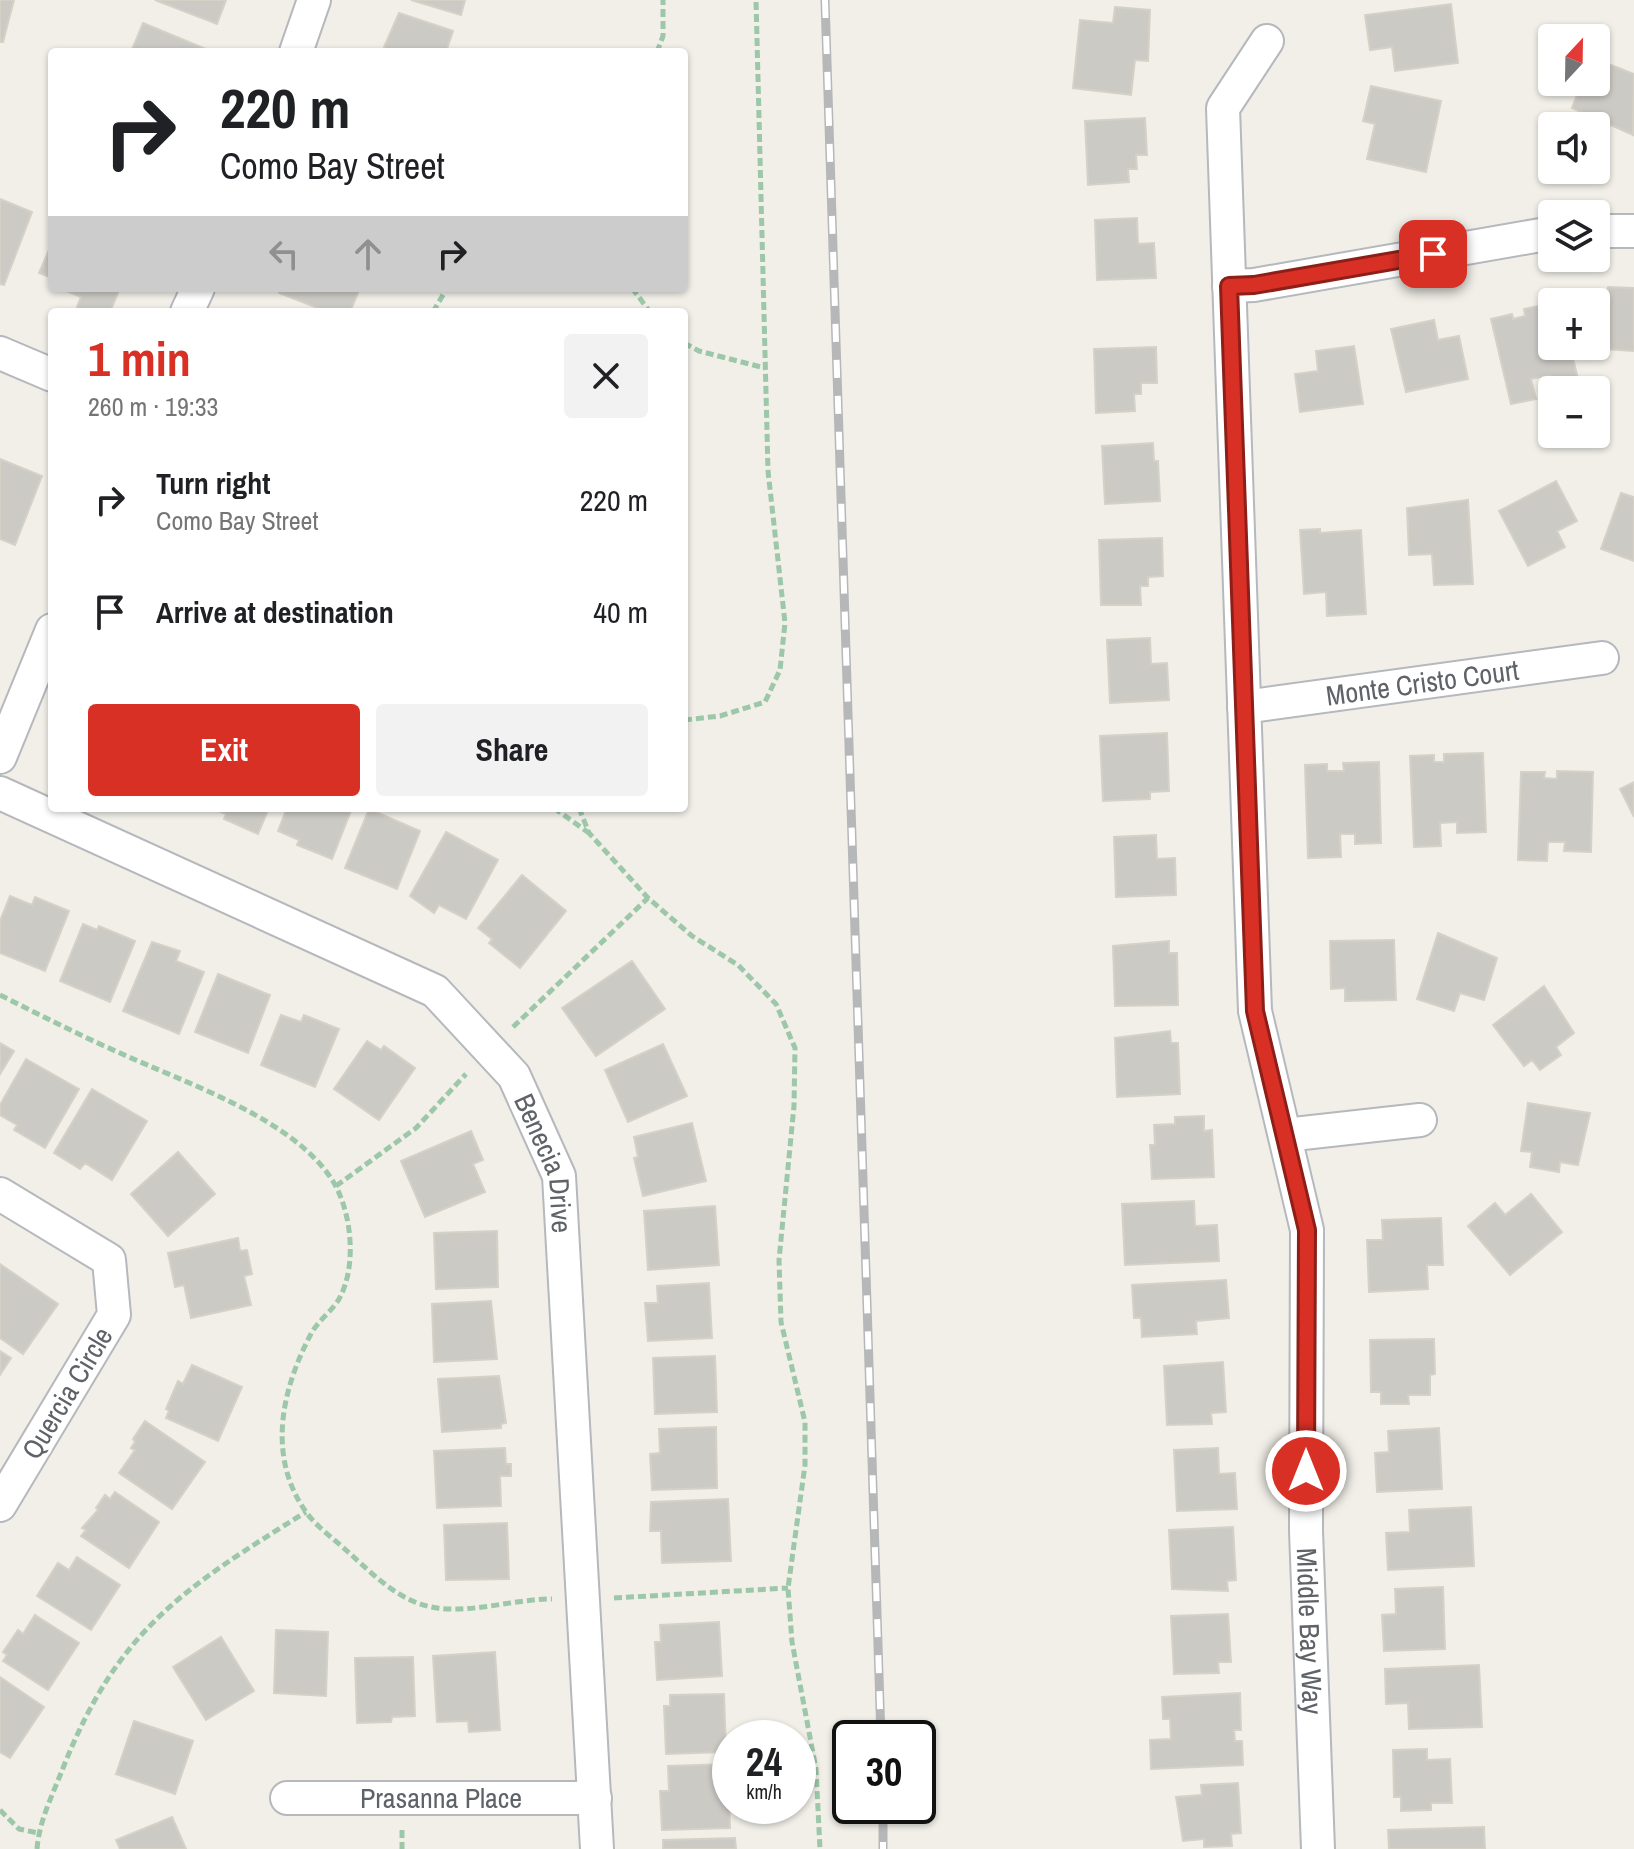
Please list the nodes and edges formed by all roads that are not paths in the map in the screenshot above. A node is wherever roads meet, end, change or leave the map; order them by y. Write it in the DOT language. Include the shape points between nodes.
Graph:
graph roads {
  1 [pos="314,0"];
  2 [pos="1267,41"];
  3 [pos="297,48"];
  4 [pos="1610,231"];
  5 [pos="1634,231"];
  6 [pos="1538,235"];
  7 [pos="1229,286"];
  8 [pos="0,353"];
  9 [pos="48,373"];
  10 [pos="48,640"];
  11 [pos="1602,658"];
  12 [pos="1244,707"];
  13 [pos="0,757"];
  14 [pos="0,793"];
  15 [pos="1420,1120"];
  16 [pos="1285,1135"];
  17 [pos="0,1194"];
  18 [pos="0,1505"];
  19 [pos="287,1798"];
  20 [pos="595,1798"];
  21 [pos="597,1849"];
  22 [pos="1318,1849"];
  1 -- 3 [label="street"];
  2 -- 7 [label="street, Middle Bay Way" via="1223,108"];
  4 -- 5 [label="street"];
  6 -- 7 [label="street"];
  7 -- 12 [label="street, Middle Bay Way"];
  8 -- 9 [label="street"];
  10 -- 13 [label="street"];
  11 -- 12 [label="street, Monte Cristo Court"];
  12 -- 16 [label="street, Middle Bay Way" via="1255,1011"];
  14 -- 20 [label="street, Benecia Drive" via="435,991 514,1076 559,1176"];
  15 -- 16 [label="street"];
  16 -- 22 [label="street, Middle Bay Way" via="1307,1230 1306,1531"];
  17 -- 18 [label="street, Quercia Circle" via="109,1260 114,1315"];
  19 -- 20 [label="street, Prasanna Place"];
  20 -- 21 [label="street, Benecia Drive"];
}
